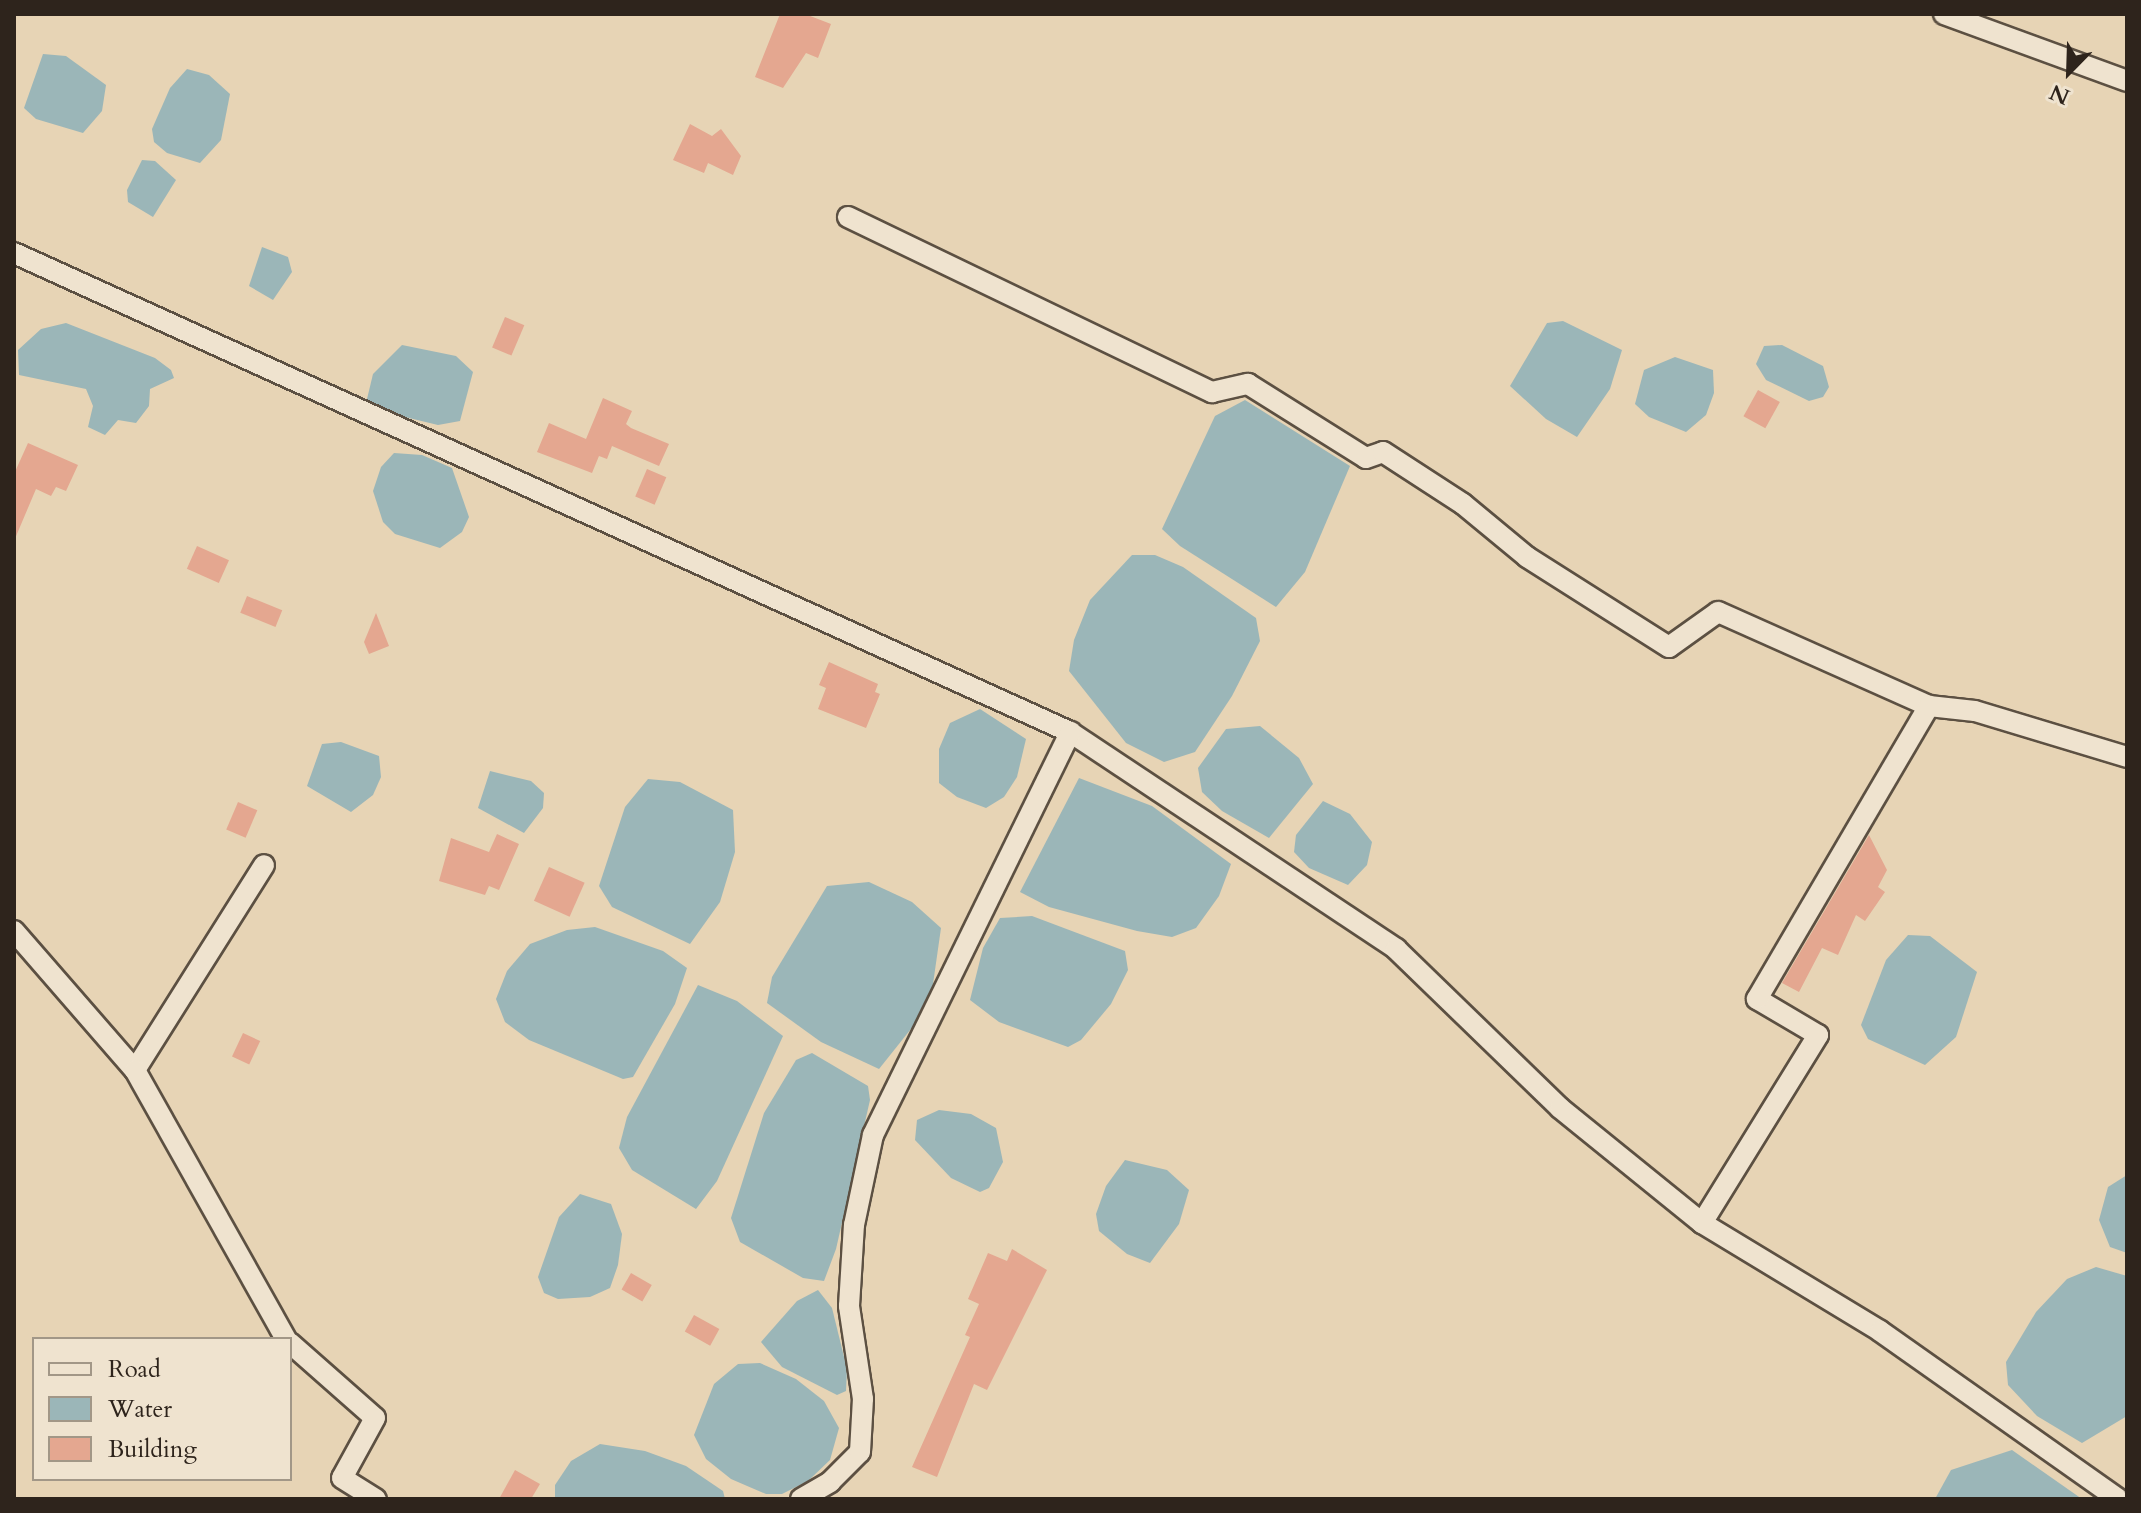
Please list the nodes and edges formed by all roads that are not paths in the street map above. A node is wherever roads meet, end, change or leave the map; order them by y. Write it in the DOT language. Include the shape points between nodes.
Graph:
graph roads {
  1 [pos="1944,14"];
  2 [pos="2127,81"];
  3 [pos="848,217"];
  4 [pos="14,253"];
  5 [pos="1929,706"];
  6 [pos="1070,732"];
  7 [pos="2127,757"];
  8 [pos="264,865"];
  9 [pos="14,931"];
  10 [pos="135,1070"];
  11 [pos="1702,1223"];
  12 [pos="286,1337"];
  13 [pos="292,1345"];
  14 [pos="376,1499"];
  15 [pos="801,1499"];
  16 [pos="2118,1499"];
  1 -- 2 [label="street"];
  3 -- 5 [label="street" via="1212,392 1248,384 1366,458 1383,452 1463,504 1527,557 1669,647 1718,612"];
  4 -- 6 [label="street"];
  5 -- 7 [label="street" via="1975,711"];
  5 -- 11 [label="street" via="1757,999 1818,1035"];
  6 -- 11 [label="street" via="1396,949 1560,1108"];
  6 -- 15 [label="street" via="873,1135 854,1225 849,1306 863,1399 860,1452 830,1482"];
  8 -- 10 [label="street"];
  9 -- 10 [label="street"];
  10 -- 12 [label="street"];
  11 -- 16 [label="street" via="1880,1331"];
  13 -- 14 [label="street" via="375,1418 342,1478"];
}
